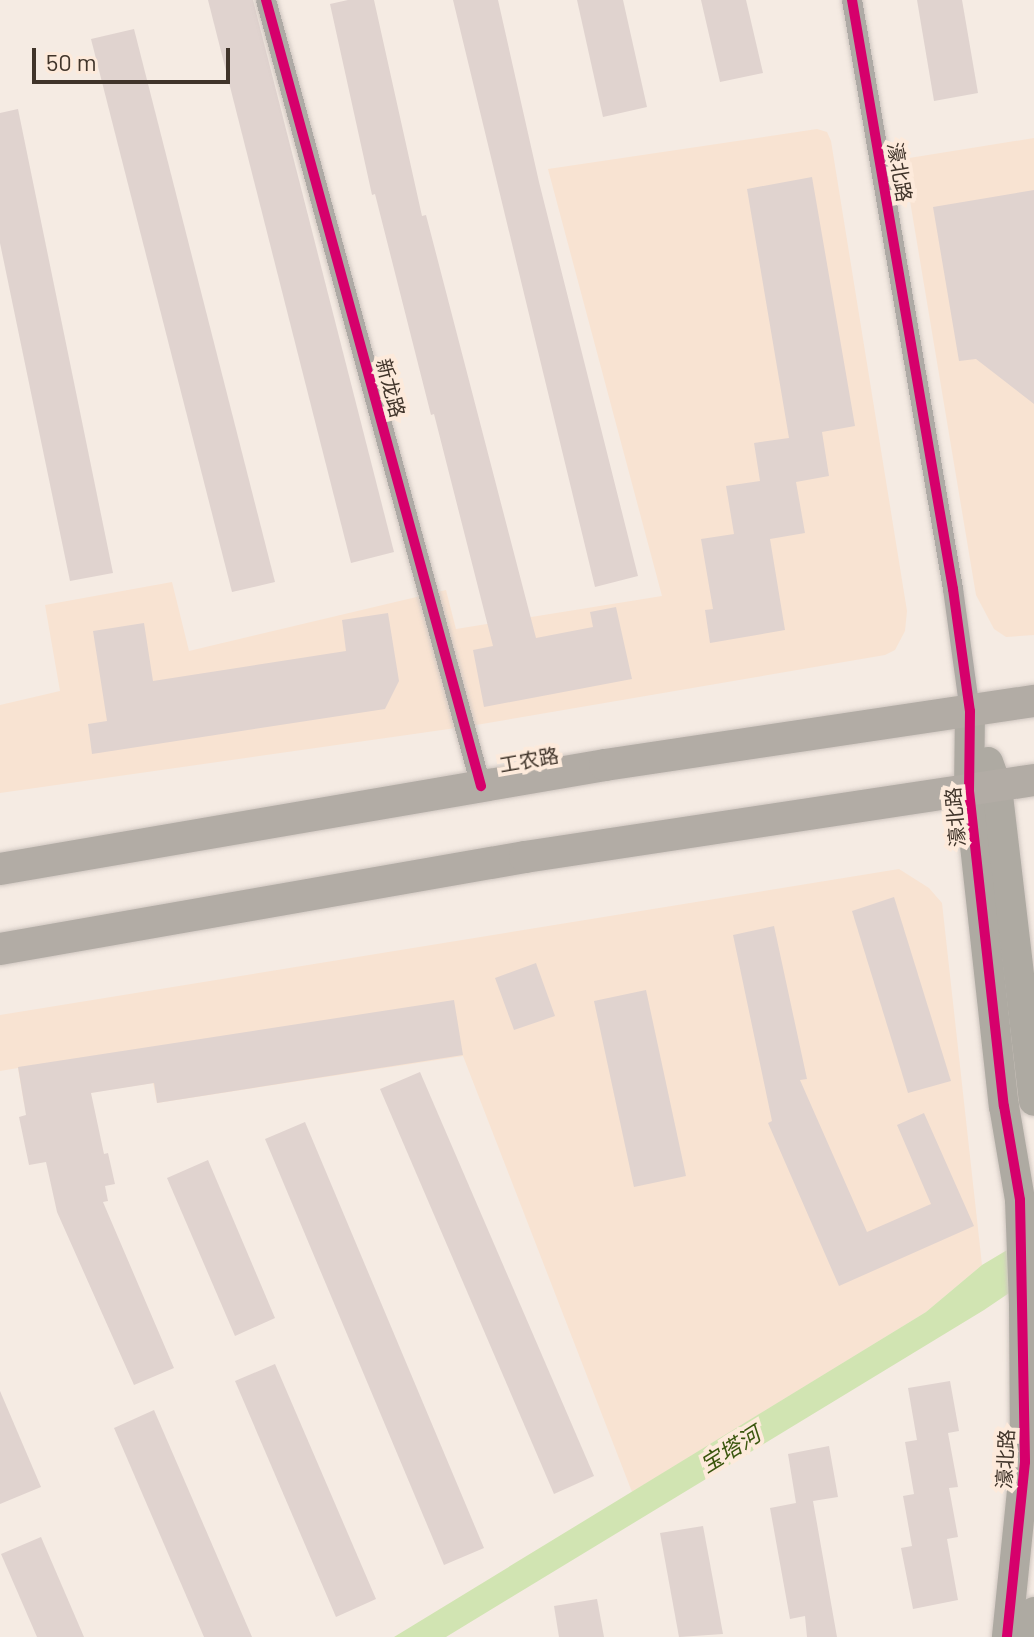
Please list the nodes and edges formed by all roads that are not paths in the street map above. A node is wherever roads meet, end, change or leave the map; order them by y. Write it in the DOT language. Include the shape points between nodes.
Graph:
graph roads {
  1 [pos="266,0"];
  2 [pos="852,0"];
  3 [pos="1034,701"];
  4 [pos="970,711"];
  5 [pos="1034,780"];
  6 [pos="481,786"];
  7 [pos="983,789"];
  8 [pos="0,869"];
  9 [pos="0,949"];
  10 [pos="1034,1101"];
  11 [pos="1034,1612"];
  12 [pos="1007,1637"];
  13 [pos="1032,1637"];
  1 -- 6 [label="street, 新龙路"];
  2 -- 4 [label="street, 濠北路"];
  3 -- 4 [label="main road, 工农路"];
  4 -- 6 [label="main road, 工农路"];
  4 -- 7 [label="street, 濠北路"];
  5 -- 7 [label="main road"];
  6 -- 8 [label="main road, 工农路"];
  7 -- 9 [label="main road" via="525,857"];
  7 -- 10 [label="street, 濠北路"];
  7 -- 12 [label="street, 濠北路" via="1004,1106 1020,1200 1024,1306 1025,1462"];
  11 -- 13 [label="street"];
}
